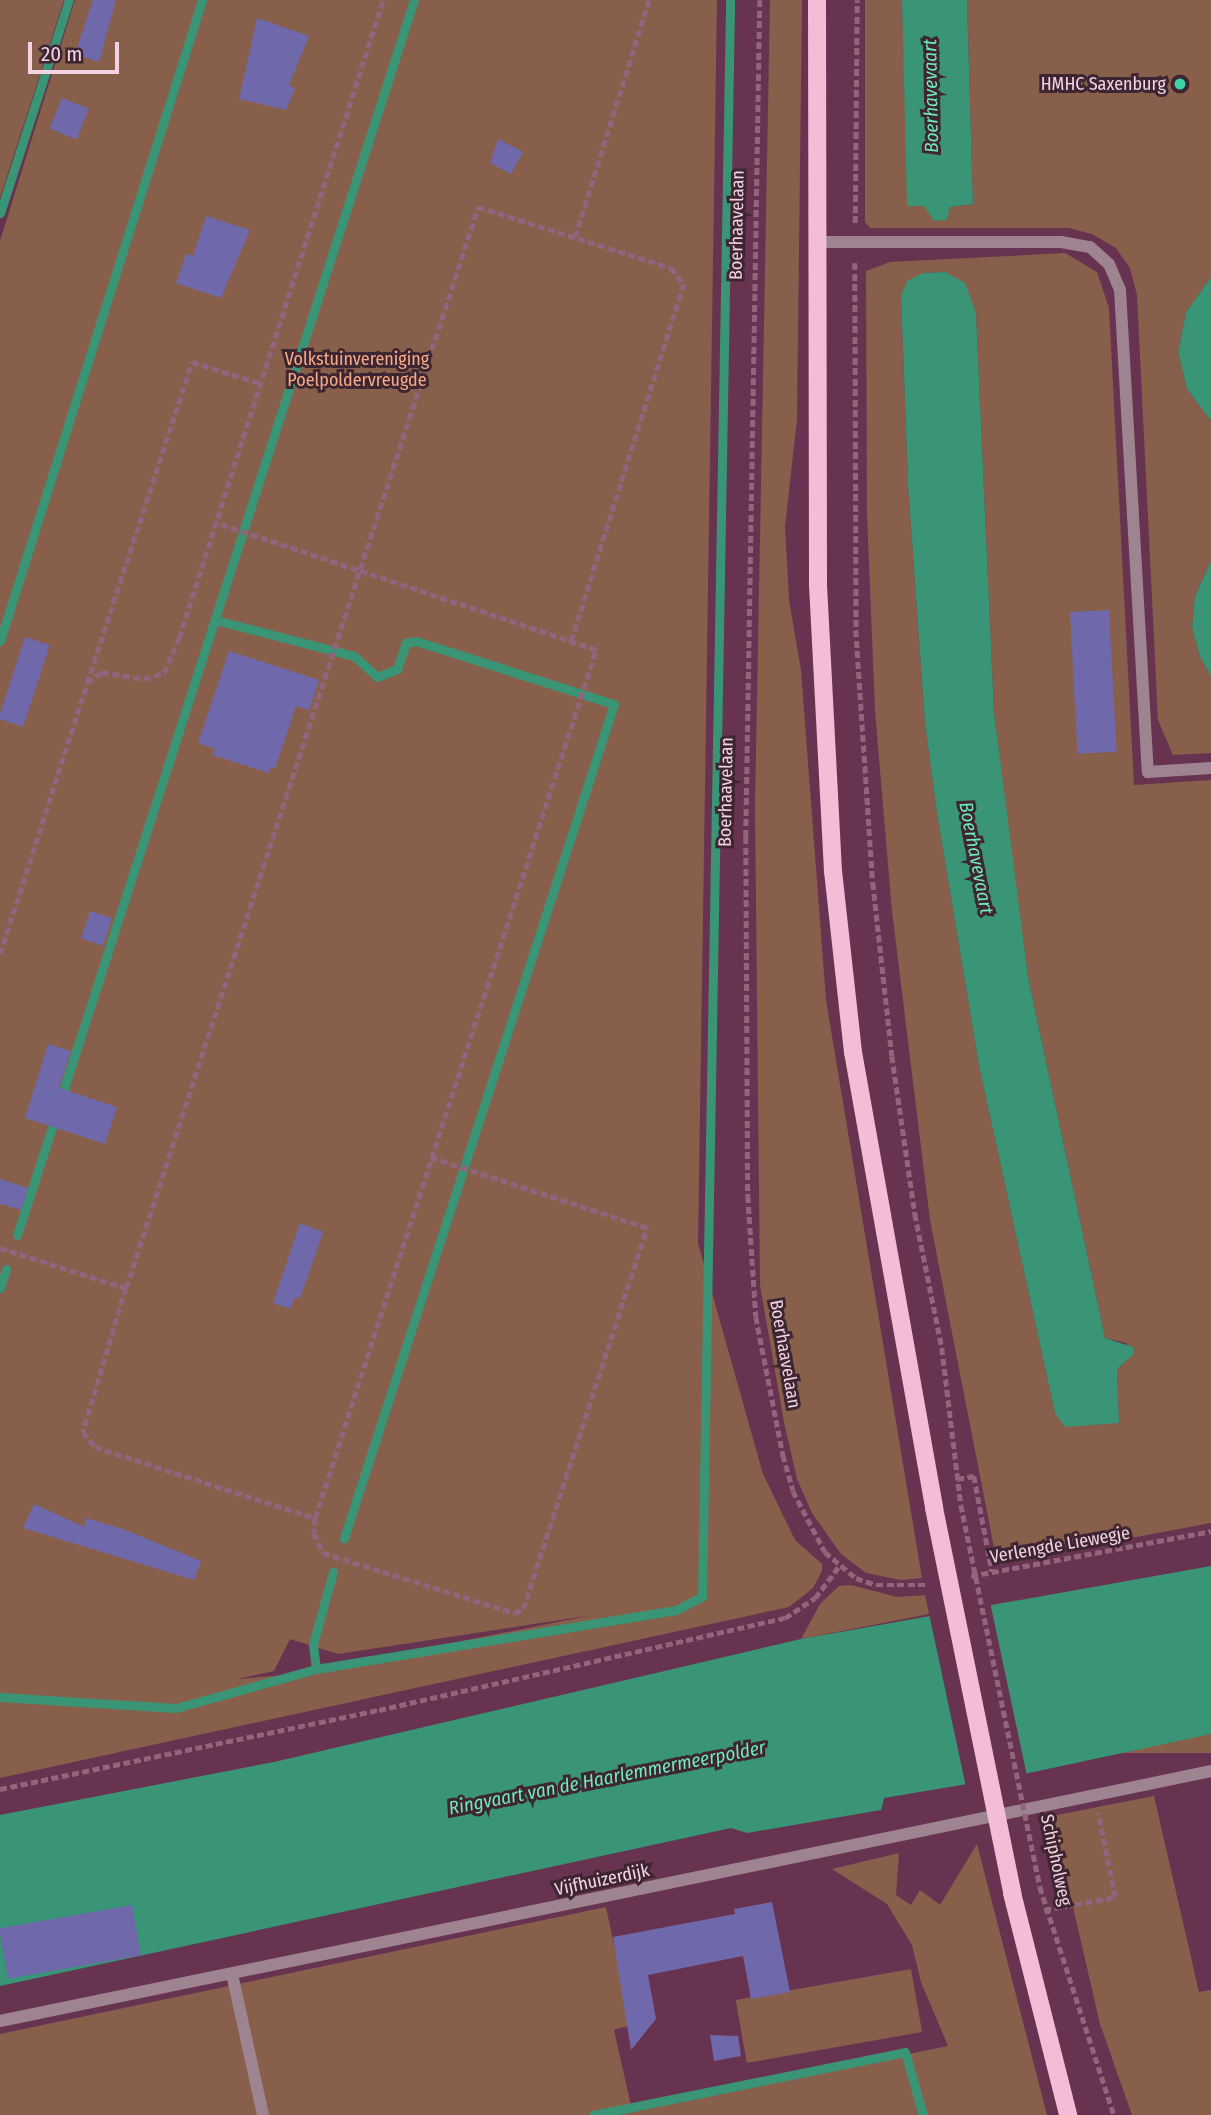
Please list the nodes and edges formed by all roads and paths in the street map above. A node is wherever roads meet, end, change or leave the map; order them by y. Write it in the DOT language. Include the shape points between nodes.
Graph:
graph roads {
  1 [pos="383,0"];
  2 [pos="649,0"];
  3 [pos="760,0"];
  4 [pos="817,0"];
  5 [pos="857,0"];
  6 [pos="575,237"];
  7 [pos="816,242"];
  8 [pos="855,243"];
  9 [pos="260,383"];
  10 [pos="215,523"];
  11 [pos="359,571"];
  12 [pos="571,642"];
  13 [pos="87,683"];
  14 [pos="1211,768"];
  15 [pos="0,954"];
  16 [pos="431,1158"];
  17 [pos="0,1248"];
  18 [pos="126,1288"];
  19 [pos="957,1479"];
  20 [pos="314,1518"];
  21 [pos="1211,1531"];
  22 [pos="839,1566"];
  23 [pos="992,1571"];
  24 [pos="966,1577"];
  25 [pos="940,1582"];
  26 [pos="1211,1772"];
  27 [pos="0,1788"];
  28 [pos="1094,1796"];
  29 [pos="1044,1910"];
  30 [pos="232,1974"];
  31 [pos="0,2021"];
  32 [pos="263,2115"];
  33 [pos="1068,2115"];
  34 [pos="1114,2115"];
  1 -- 9 [label="path"];
  2 -- 6 [label="path"];
  3 -- 22 [label="path, Boerhaavelaan" via="746,837 751,1265 760,1340 783,1455 812,1532"];
  4 -- 7 [label="main road"];
  5 -- 8 [label="path"];
  6 -- 11 [label="path" via="478,207"];
  6 -- 12 [label="path" via="671,268 684,284"];
  7 -- 8 [label="street"];
  7 -- 33 [label="main road, bridge" via="818,598 833,872 853,1052 955,1613 1012,1893"];
  8 -- 14 [label="street" via="1061,242 1090,247 1109,264 1120,290 1148,772"];
  8 -- 19 [label="path" via="856,630 873,883 892,1056 915,1214 944,1360"];
  9 -- 10 [label="path"];
  9 -- 13 [label="path" via="191,362"];
  10 -- 11 [label="path"];
  10 -- 13 [label="path" via="164,673 145,678 102,672"];
  11 -- 12 [label="path"];
  11 -- 18 [label="path"];
  12 -- 16 [label="path" via="596,650"];
  13 -- 15 [label="path"];
  16 -- 20 [label="path"];
  16 -- 20 [label="path" via="647,1228 523,1609 515,1613 323,1553 314,1533"];
  17 -- 18 [label="path"];
  18 -- 20 [label="path" via="83,1432 95,1447"];
  19 -- 23 [label="path" via="974,1476"];
  19 -- 29 [label="path, Schipholweg, bridge"];
  21 -- 23 [label="path, Verlengde Liewegje"];
  22 -- 25 [label="path" via="876,1585 914,1588"];
  22 -- 27 [label="path" via="815,1598 785,1618 379,1710"];
  23 -- 24 [label="path, Verlengde Liewegje"];
  26 -- 28 [label="street, Vijfhuizerdijk"];
  28 -- 29 [label="path" via="1115,1897"];
  28 -- 30 [label="street, Vijfhuizerdijk"];
  29 -- 34 [label="path, Schipholweg"];
  30 -- 31 [label="street, Vijfhuizerdijk"];
  30 -- 32 [label="street"];
}
